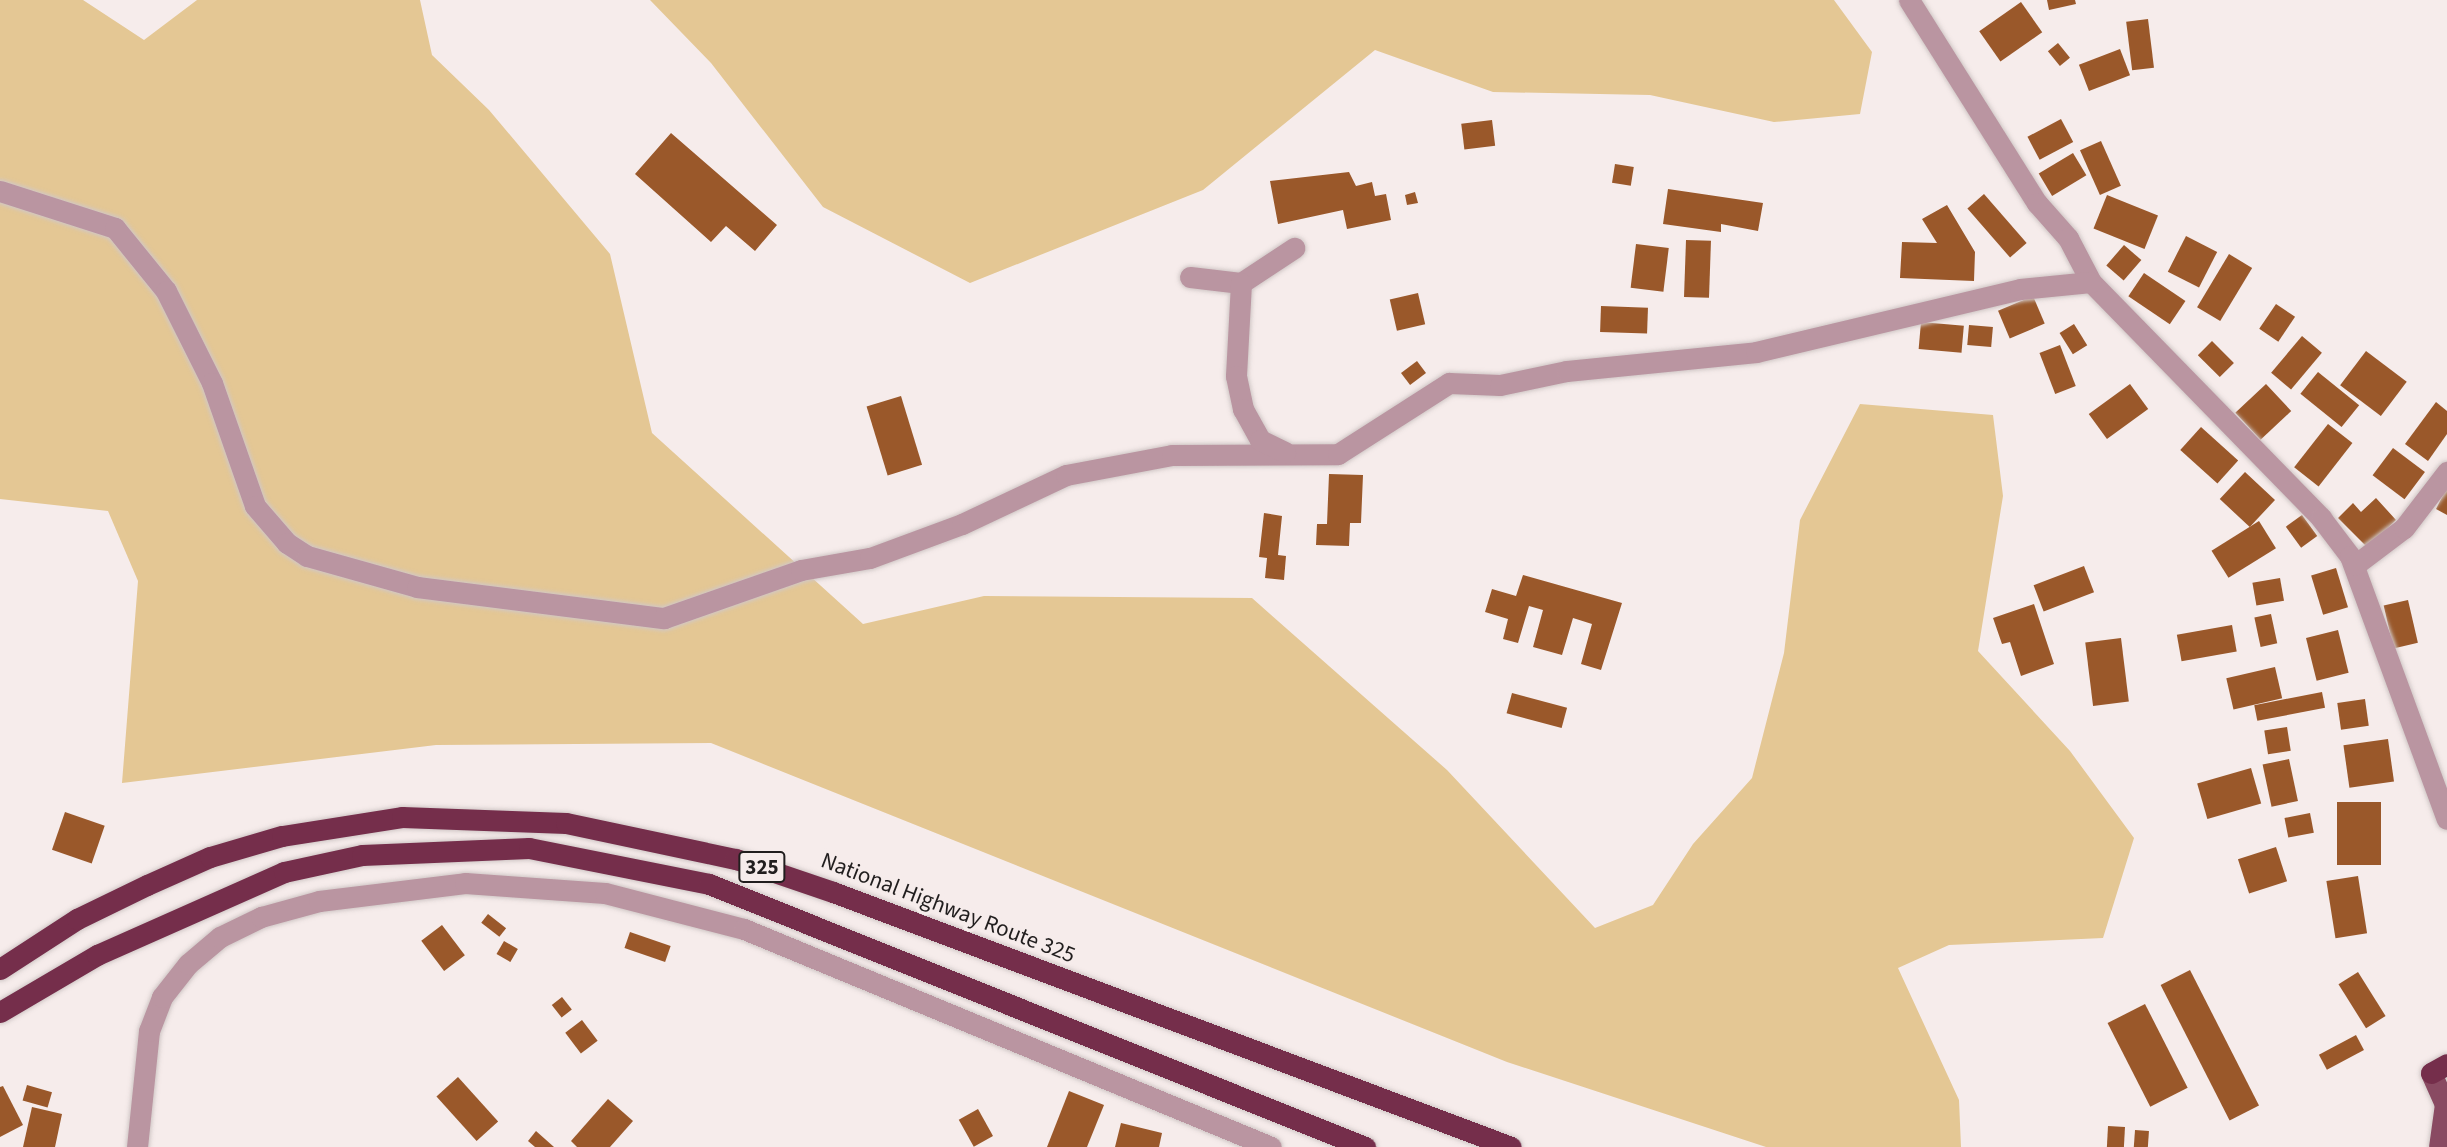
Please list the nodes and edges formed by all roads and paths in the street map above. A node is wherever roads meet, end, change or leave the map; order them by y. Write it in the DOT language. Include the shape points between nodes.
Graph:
graph roads {
  1 [pos="1909,0"];
  2 [pos="0,191"];
  3 [pos="1294,248"];
  4 [pos="1190,277"];
  5 [pos="1241,282"];
  6 [pos="2091,282"];
  7 [pos="1292,456"];
  8 [pos="2447,472"];
  9 [pos="2355,565"];
  10 [pos="2447,819"];
  11 [pos="0,969"];
  12 [pos="0,1012"];
  13 [pos="2439,1068"];
  14 [pos="137,1147"];
  15 [pos="1271,1147"];
  16 [pos="1365,1147"];
  17 [pos="1511,1147"];
  18 [pos="2439,1147"];
  1 -- 6 [label="street" via="2037,203 2068,237"];
  2 -- 7 [label="street" via="115,228 124,239 166,291 212,383 255,506 287,543 307,556 417,587 664,618 801,570 870,558 962,524 1066,475 1172,455"];
  3 -- 5 [label="street"];
  4 -- 5 [label="street"];
  5 -- 7 [label="street" via="1236,376 1244,409 1260,440"];
  6 -- 7 [label="street" via="2020,289 1756,352 1567,371 1500,385 1450,383 1338,454"];
  6 -- 9 [label="street" via="2321,518"];
  8 -- 9 [label="street" via="2404,528"];
  9 -- 10 [label="street"];
  11 -- 17 [label="highway, National Highway Route 325 / 325" via="77,919 147,885 210,857 282,836 401,817 566,823 736,859 821,887"];
  12 -- 16 [label="highway, 325" via="109,949 284,872 362,855 529,848 709,884"];
  13 -- 18 [label="main road" via="2445,1104"];
  14 -- 15 [label="street" via="149,1031 162,997 188,964 220,937 261,917 319,901 465,883 605,893 744,929"];
}
